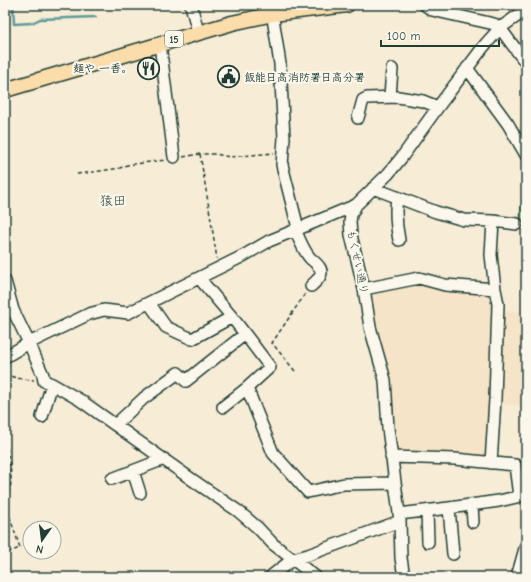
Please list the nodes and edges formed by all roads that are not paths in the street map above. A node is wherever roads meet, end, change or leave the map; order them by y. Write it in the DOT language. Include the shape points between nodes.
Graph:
graph roads {
  1 [pos="191,5"];
  2 [pos="347,5"];
  3 [pos="425,5"];
  4 [pos="272,10"];
  5 [pos="526,10"];
  6 [pos="500,28"];
  7 [pos="198,32"];
  8 [pos="160,44"];
  9 [pos="526,63"];
  10 [pos="467,68"];
  11 [pos="392,69"];
  12 [pos="5,90"];
  13 [pos="390,97"];
  14 [pos="438,107"];
  15 [pos="358,118"];
  16 [pos="526,155"];
  17 [pos="174,157"];
  18 [pos="373,188"];
  19 [pos="397,197"];
  20 [pos="356,205"];
  21 [pos="493,221"];
  22 [pos="517,224"];
  23 [pos="297,228"];
  24 [pos="399,240"];
  25 [pos="199,278"];
  26 [pos="5,281"];
  27 [pos="311,286"];
  28 [pos="364,289"];
  29 [pos="495,290"];
  30 [pos="149,303"];
  31 [pos="232,317"];
  32 [pos="245,334"];
  33 [pos="29,343"];
  34 [pos="5,357"];
  35 [pos="48,382"];
  36 [pos="247,388"];
  37 [pos="223,407"];
  38 [pos="42,417"];
  39 [pos="115,425"];
  40 [pos="391,457"];
  41 [pos="164,459"];
  42 [pos="491,463"];
  43 [pos="133,471"];
  44 [pos="112,479"];
  45 [pos="395,483"];
  46 [pos="140,493"];
  47 [pos="522,495"];
  48 [pos="472,505"];
  49 [pos="449,508"];
  50 [pos="426,511"];
  51 [pos="399,517"];
  52 [pos="473,522"];
  53 [pos="428,542"];
  54 [pos="526,545"];
  55 [pos="453,554"];
  56 [pos="293,559"];
  57 [pos="270,577"];
  58 [pos="316,577"];
  59 [pos="404,577"];
  60 [pos="517,577"];
  1 -- 7 [label="street"];
  2 -- 4 [label="main road, 15"];
  3 -- 6 [label="street" via="432,10 494,24"];
  4 -- 7 [label="main road, 15"];
  4 -- 23 [label="street" via="283,98 282,165"];
  5 -- 6 [label="street, もくせい通り"];
  6 -- 9 [label="street"];
  6 -- 10 [label="street, もくせい通り"];
  7 -- 8 [label="main road, 15"];
  8 -- 12 [label="main road, 15"];
  8 -- 17 [label="street"];
  10 -- 14 [label="street, もくせい通り"];
  10 -- 16 [label="street" via="508,124"];
  11 -- 13 [label="street"];
  13 -- 14 [label="street" via="410,98"];
  13 -- 15 [label="street" via="363,100"];
  14 -- 18 [label="street, もくせい通り" via="402,157"];
  18 -- 19 [label="street"];
  18 -- 20 [label="street, もくせい通り"];
  19 -- 21 [label="street" via="464,220"];
  19 -- 24 [label="street" via="395,214"];
  20 -- 23 [label="street"];
  20 -- 28 [label="street, もくせい通り" via="351,215 351,235"];
  21 -- 22 [label="street"];
  21 -- 29 [label="street" via="491,255"];
  23 -- 25 [label="street" via="269,240"];
  23 -- 27 [label="street" via="301,243 320,269 318,280"];
  25 -- 30 [label="street"];
  25 -- 31 [label="street"];
  26 -- 33 [label="street" via="13,310"];
  28 -- 29 [label="street" via="419,278 445,285"];
  28 -- 40 [label="street, もくせい通り" via="370,327 385,380"];
  29 -- 42 [label="street" via="498,304"];
  30 -- 31 [label="street" via="166,327 192,339"];
  30 -- 33 [label="street" via="128,313 104,310 89,314"];
  31 -- 32 [label="street"];
  32 -- 36 [label="street" via="270,367"];
  32 -- 39 [label="street" via="186,381 178,373 144,398"];
  33 -- 34 [label="street"];
  33 -- 35 [label="street"];
  35 -- 38 [label="street"];
  35 -- 39 [label="street" via="80,400"];
  36 -- 37 [label="street"];
  36 -- 45 [label="street" via="273,453 308,492 344,484"];
  39 -- 41 [label="street"];
  40 -- 42 [label="street"];
  40 -- 45 [label="street, もくせい通り"];
  41 -- 43 [label="street"];
  41 -- 56 [label="street" via="238,511"];
  42 -- 47 [label="street" via="515,465"];
  43 -- 44 [label="street"];
  43 -- 46 [label="street"];
  45 -- 51 [label="street, もくせい通り"];
  47 -- 48 [label="street"];
  48 -- 49 [label="street"];
  48 -- 52 [label="street"];
  49 -- 50 [label="street"];
  49 -- 55 [label="street"];
  50 -- 51 [label="street"];
  50 -- 53 [label="street"];
  51 -- 56 [label="street"];
  51 -- 59 [label="street, もくせい通り"];
  54 -- 60 [label="street"];
  56 -- 57 [label="street"];
  56 -- 58 [label="street"];
}
